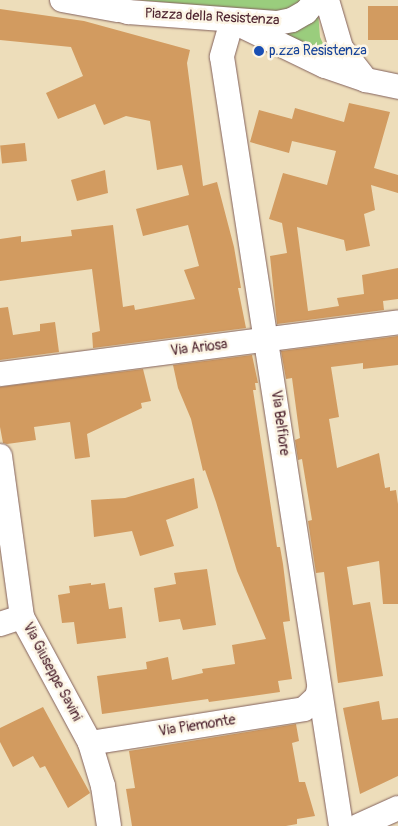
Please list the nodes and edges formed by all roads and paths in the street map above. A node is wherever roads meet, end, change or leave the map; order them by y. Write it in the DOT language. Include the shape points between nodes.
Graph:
graph roads {
  1 [pos="62,0"];
  2 [pos="102,0"];
  3 [pos="316,0"];
  4 [pos="327,0"];
  5 [pos="128,12"];
  6 [pos="232,21"];
  7 [pos="366,80"];
  8 [pos="398,87"];
  9 [pos="398,322"];
  10 [pos="267,339"];
  11 [pos="0,374"];
  12 [pos="0,456"];
  13 [pos="22,617"];
  14 [pos="0,624"];
  15 [pos="319,688"];
  16 [pos="304,709"];
  17 [pos="325,725"];
  18 [pos="90,743"];
  19 [pos="398,808"];
  20 [pos="109,826"];
  21 [pos="341,826"];
  22 [pos="358,826"];
  1 -- 5 [label="street"];
  2 -- 5 [label="street, Piazza della Resistenza" via="113,8"];
  3 -- 6 [label="street, Piazza della Resistenza" via="306,12 292,20 277,23"];
  4 -- 7 [label="street" via="341,48"];
  5 -- 6 [label="street, Piazza della Resistenza"];
  6 -- 7 [label="street" via="325,66"];
  6 -- 10 [label="street, Via Belfiore" via="222,57"];
  7 -- 8 [label="street"];
  9 -- 10 [label="street, Via Ariosa"];
  10 -- 11 [label="street, Via Ariosa"];
  10 -- 15 [label="street, Via Belfiore"];
  12 -- 13 [label="street, Via Giuseppe Savini"];
  13 -- 14 [label="street"];
  13 -- 18 [label="street, Via Giuseppe Savini"];
  15 -- 16 [label="street" via="316,697"];
  15 -- 17 [label="street, Via Belfiore"];
  16 -- 17 [label="street"];
  16 -- 18 [label="street, Via Piemonte"];
  17 -- 21 [label="street, Via Belfiore"];
  18 -- 20 [label="street, Via Giuseppe Savini" via="103,786"];
  19 -- 22 [label="street"];
}
